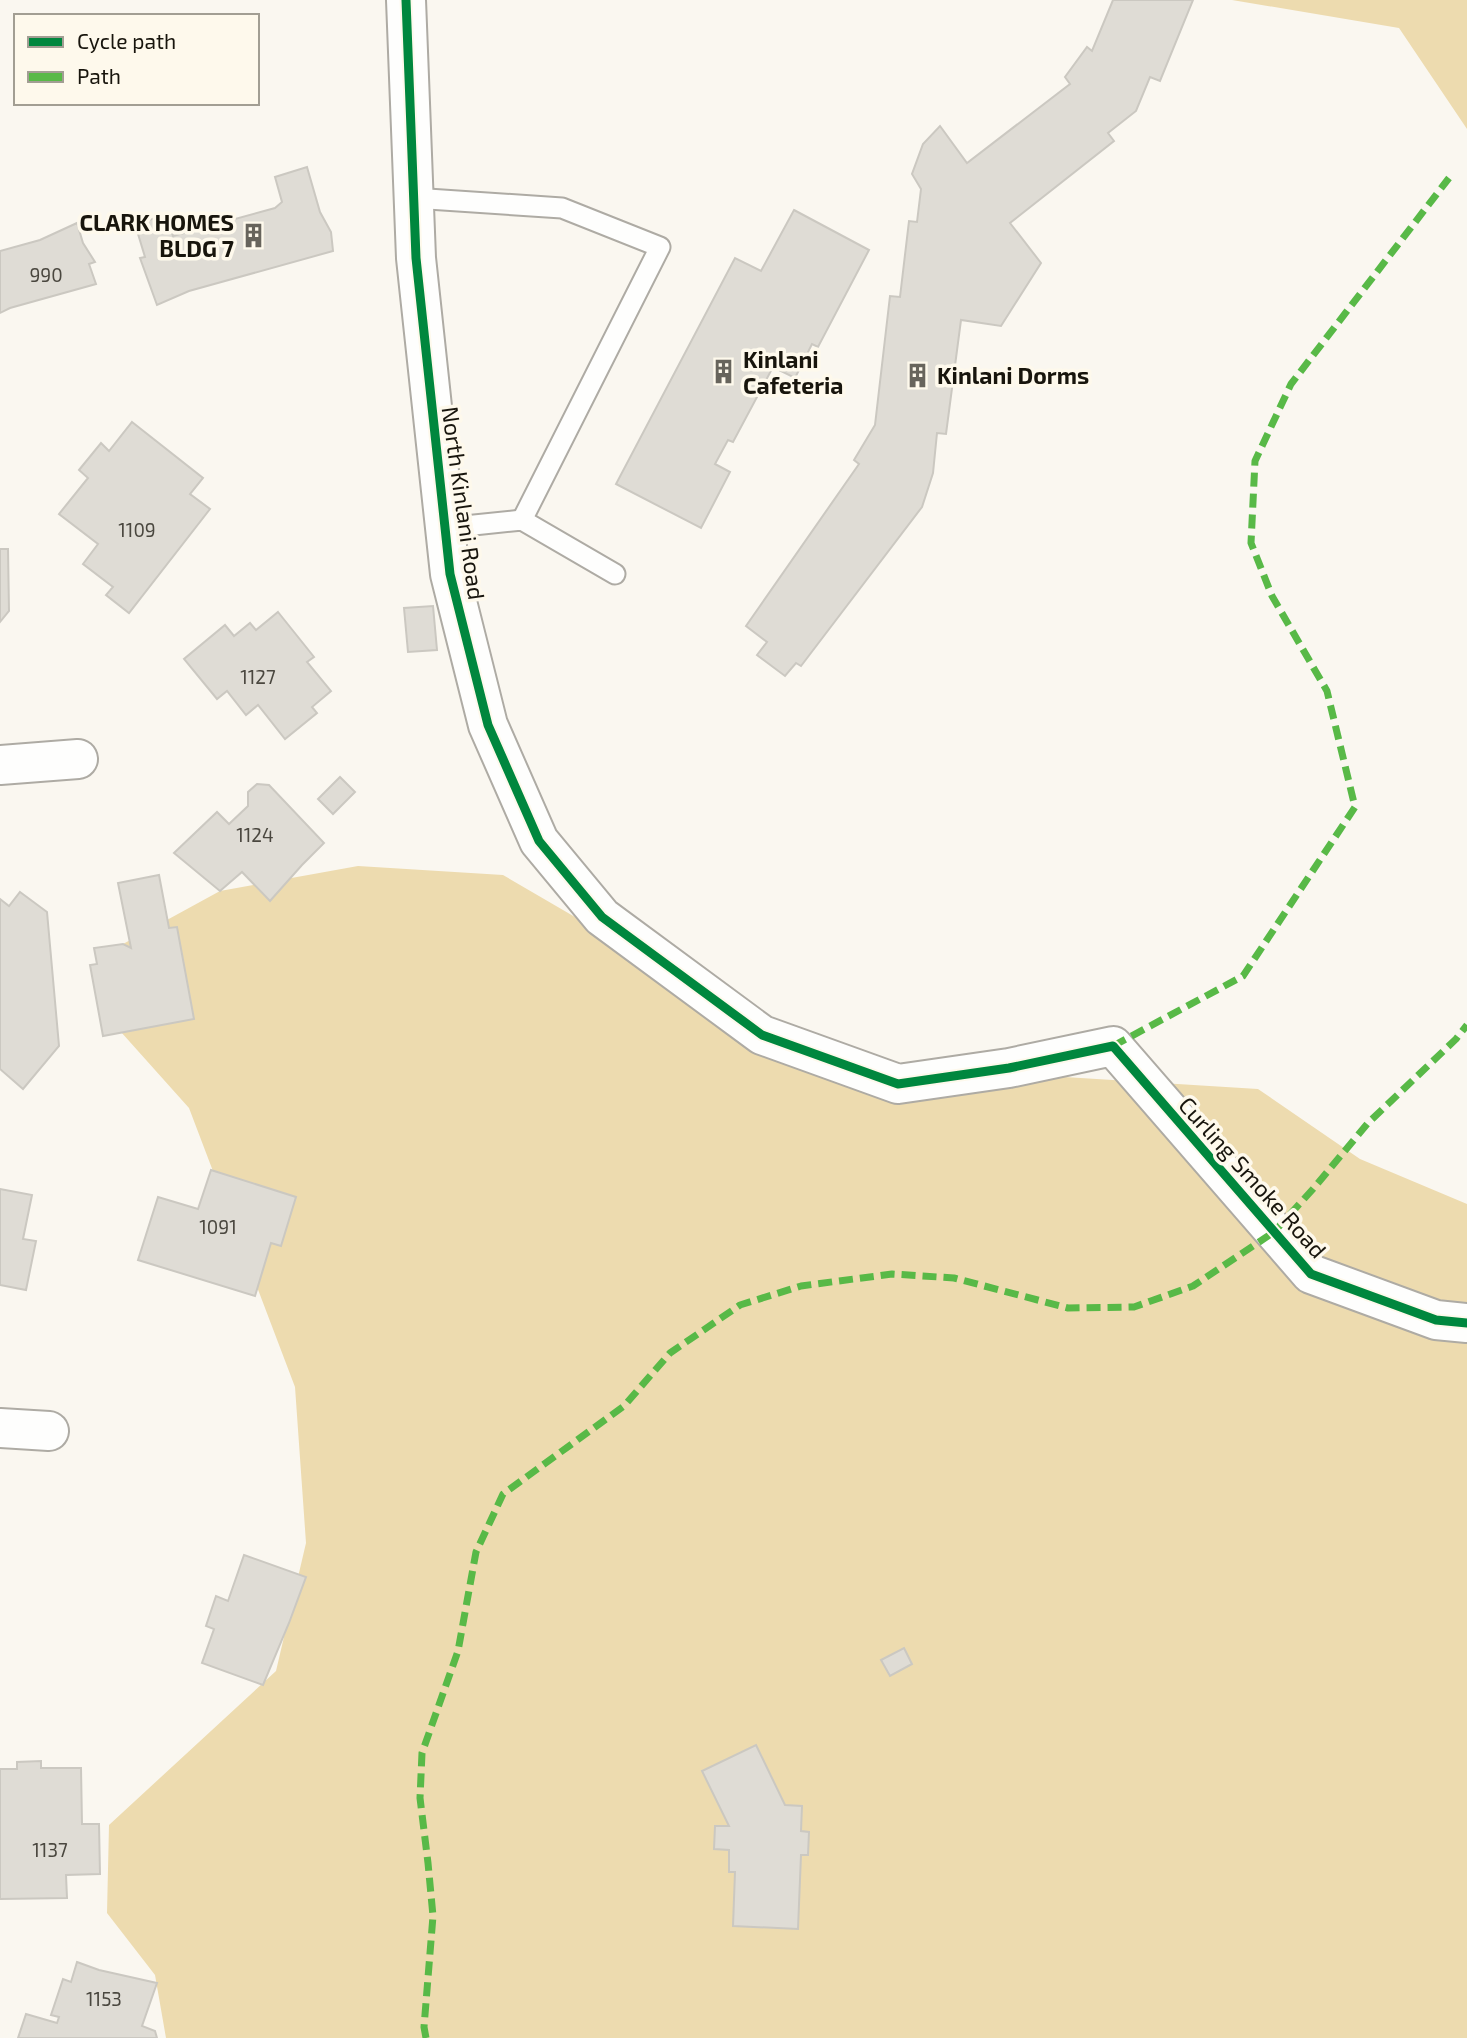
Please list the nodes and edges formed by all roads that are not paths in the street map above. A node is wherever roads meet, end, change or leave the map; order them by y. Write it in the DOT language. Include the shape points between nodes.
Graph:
graph roads {
  1 [pos="406,0"];
  2 [pos="413,198"];
  3 [pos="522,520"];
  4 [pos="445,528"];
  5 [pos="615,574"];
  6 [pos="78,759"];
  7 [pos="0,765"];
  8 [pos="1113,1046"];
  9 [pos="1467,1323"];
  10 [pos="0,1428"];
  11 [pos="49,1431"];
  1 -- 2 [label="street, North Kinlani Road"];
  2 -- 3 [label="lane" via="562,208 660,247"];
  2 -- 4 [label="street, North Kinlani Road"];
  3 -- 4 [label="lane"];
  3 -- 5 [label="lane"];
  4 -- 8 [label="street, North Kinlani Road" via="450,574 488,725 539,841 602,917 762,1035 898,1084 1009,1068"];
  6 -- 7 [label="street"];
  8 -- 9 [label="street, Curling Smoke Road" via="1311,1274 1436,1320"];
  10 -- 11 [label="street"];
}
